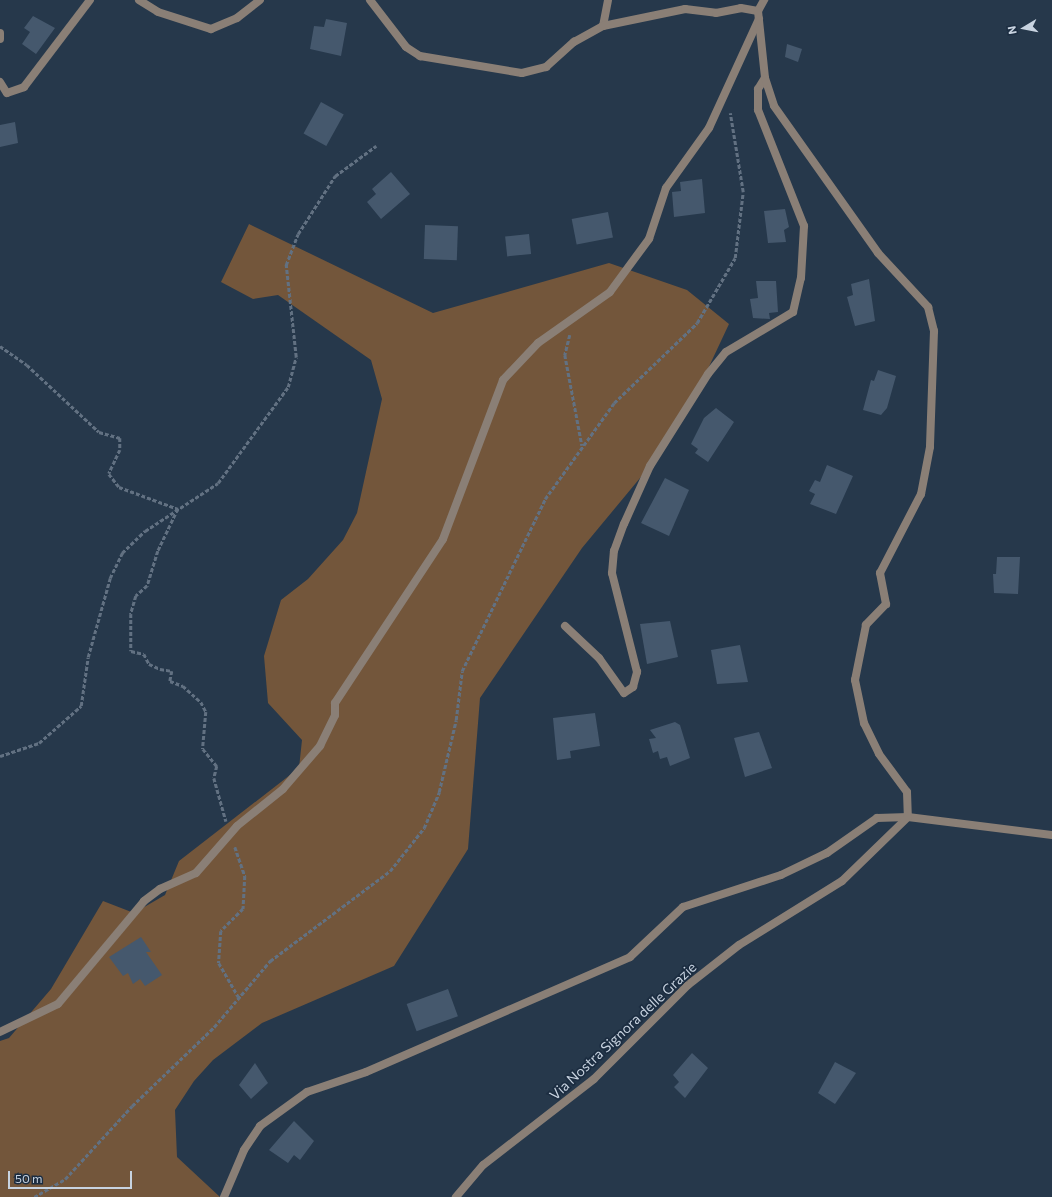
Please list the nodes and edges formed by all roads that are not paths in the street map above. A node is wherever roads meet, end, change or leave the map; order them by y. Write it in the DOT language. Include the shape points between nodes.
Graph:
graph roads {
  1 [pos="90,0"];
  2 [pos="139,0"];
  3 [pos="260,0"];
  4 [pos="370,0"];
  5 [pos="608,0"];
  6 [pos="764,0"];
  7 [pos="759,15"];
  8 [pos="604,26"];
  9 [pos="0,33"];
  10 [pos="0,39"];
  11 [pos="765,78"];
  12 [pos="0,82"];
  13 [pos="565,626"];
  14 [pos="908,817"];
  15 [pos="1052,835"];
  16 [pos="0,1032"];
  17 [pos="224,1197"];
  18 [pos="456,1197"];
  1 -- 12 [label="street" via="24,87 7,92"];
  2 -- 3 [label="street" via="158,12 211,29 237,18"];
  4 -- 8 [label="street" via="406,47 420,56 522,73 546,67 574,42"];
  5 -- 8 [label="street"];
  6 -- 7 [label="street"];
  7 -- 8 [label="street" via="741,8 716,13 685,8"];
  7 -- 11 [label="street"];
  7 -- 16 [label="street" via="709,128 666,188 649,239 610,292 538,343 503,380 443,539 420,569 335,703 335,715 320,746 283,789 232,833 218,852 196,872 160,889 144,901 58,1004"];
  9 -- 10 [label="street"];
  11 -- 13 [label="street" via="758,89 758,110 804,226 801,278 793,312 726,352 708,374 650,466 624,524 612,573 637,672 633,687 624,693 599,658"];
  11 -- 14 [label="street" via="774,106 854,221 928,306 934,331 930,447 921,494 880,573 886,604 866,625 854,680 864,723 879,754 907,792"];
  14 -- 15 [label="street"];
  14 -- 17 [label="street" via="878,818 827,853 781,875 683,907 630,957 366,1072 307,1092 260,1126 244,1150"];
  14 -- 18 [label="street, Via Nostra Signora delle Grazie" via="842,881 739,945 688,985 594,1080 482,1165"];
}
